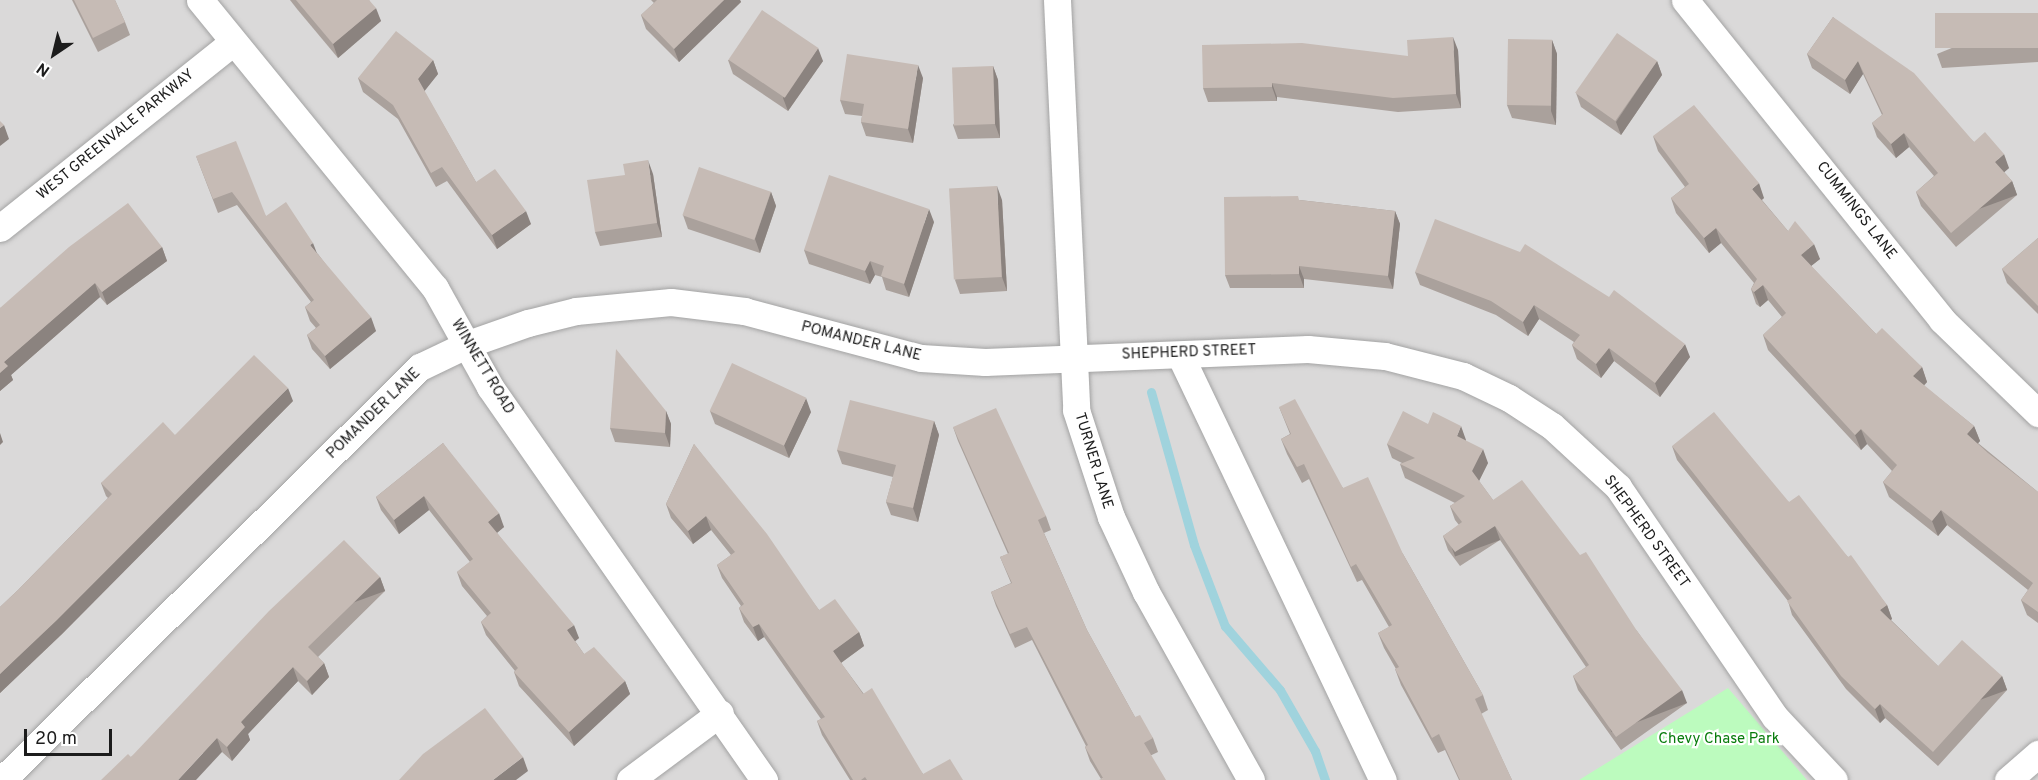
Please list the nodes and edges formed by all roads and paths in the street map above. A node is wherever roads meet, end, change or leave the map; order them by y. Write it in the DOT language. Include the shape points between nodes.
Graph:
graph roads {
  1 [pos="200,0"];
  2 [pos="1057,0"];
  3 [pos="1685,0"];
  4 [pos="233,42"];
  5 [pos="0,228"];
  6 [pos="468,344"];
  7 [pos="1180,355"];
  8 [pos="1075,356"];
  9 [pos="2038,413"];
  10 [pos="720,713"];
  11 [pos="2038,753"];
  12 [pos="2,780"];
  13 [pos="630,780"];
  14 [pos="764,780"];
  15 [pos="1251,780"];
  16 [pos="1383,780"];
  17 [pos="1834,780"];
  18 [pos="2008,780"];
  1 -- 4 [label="street, WINNETT ROAD"];
  2 -- 8 [label="street, TURNER LANE"];
  3 -- 9 [label="street, CUMMINGS LANE" via="1942,320"];
  4 -- 5 [label="street, WEST GREENVALE PARKWAY"];
  4 -- 6 [label="street, WINNETT ROAD" via="435,288"];
  6 -- 8 [label="street, POMANDER LANE" via="576,311 671,302 744,312 921,358 985,362"];
  6 -- 10 [label="street, WINNETT ROAD" via="490,387"];
  6 -- 12 [label="street, POMANDER LANE" via="420,367"];
  7 -- 8 [label="street, SHEPHERD STREET"];
  7 -- 16 [label="street"];
  7 -- 17 [label="street, SHEPHERD STREET" via="1308,349 1385,356 1463,376 1544,421 1584,452 1618,488 1775,717"];
  8 -- 15 [label="street, TURNER LANE" via="1076,410 1111,518 1146,592"];
  10 -- 13 [label="street"];
  10 -- 14 [label="street, WINNETT ROAD"];
  11 -- 18 [label="street"];
}
